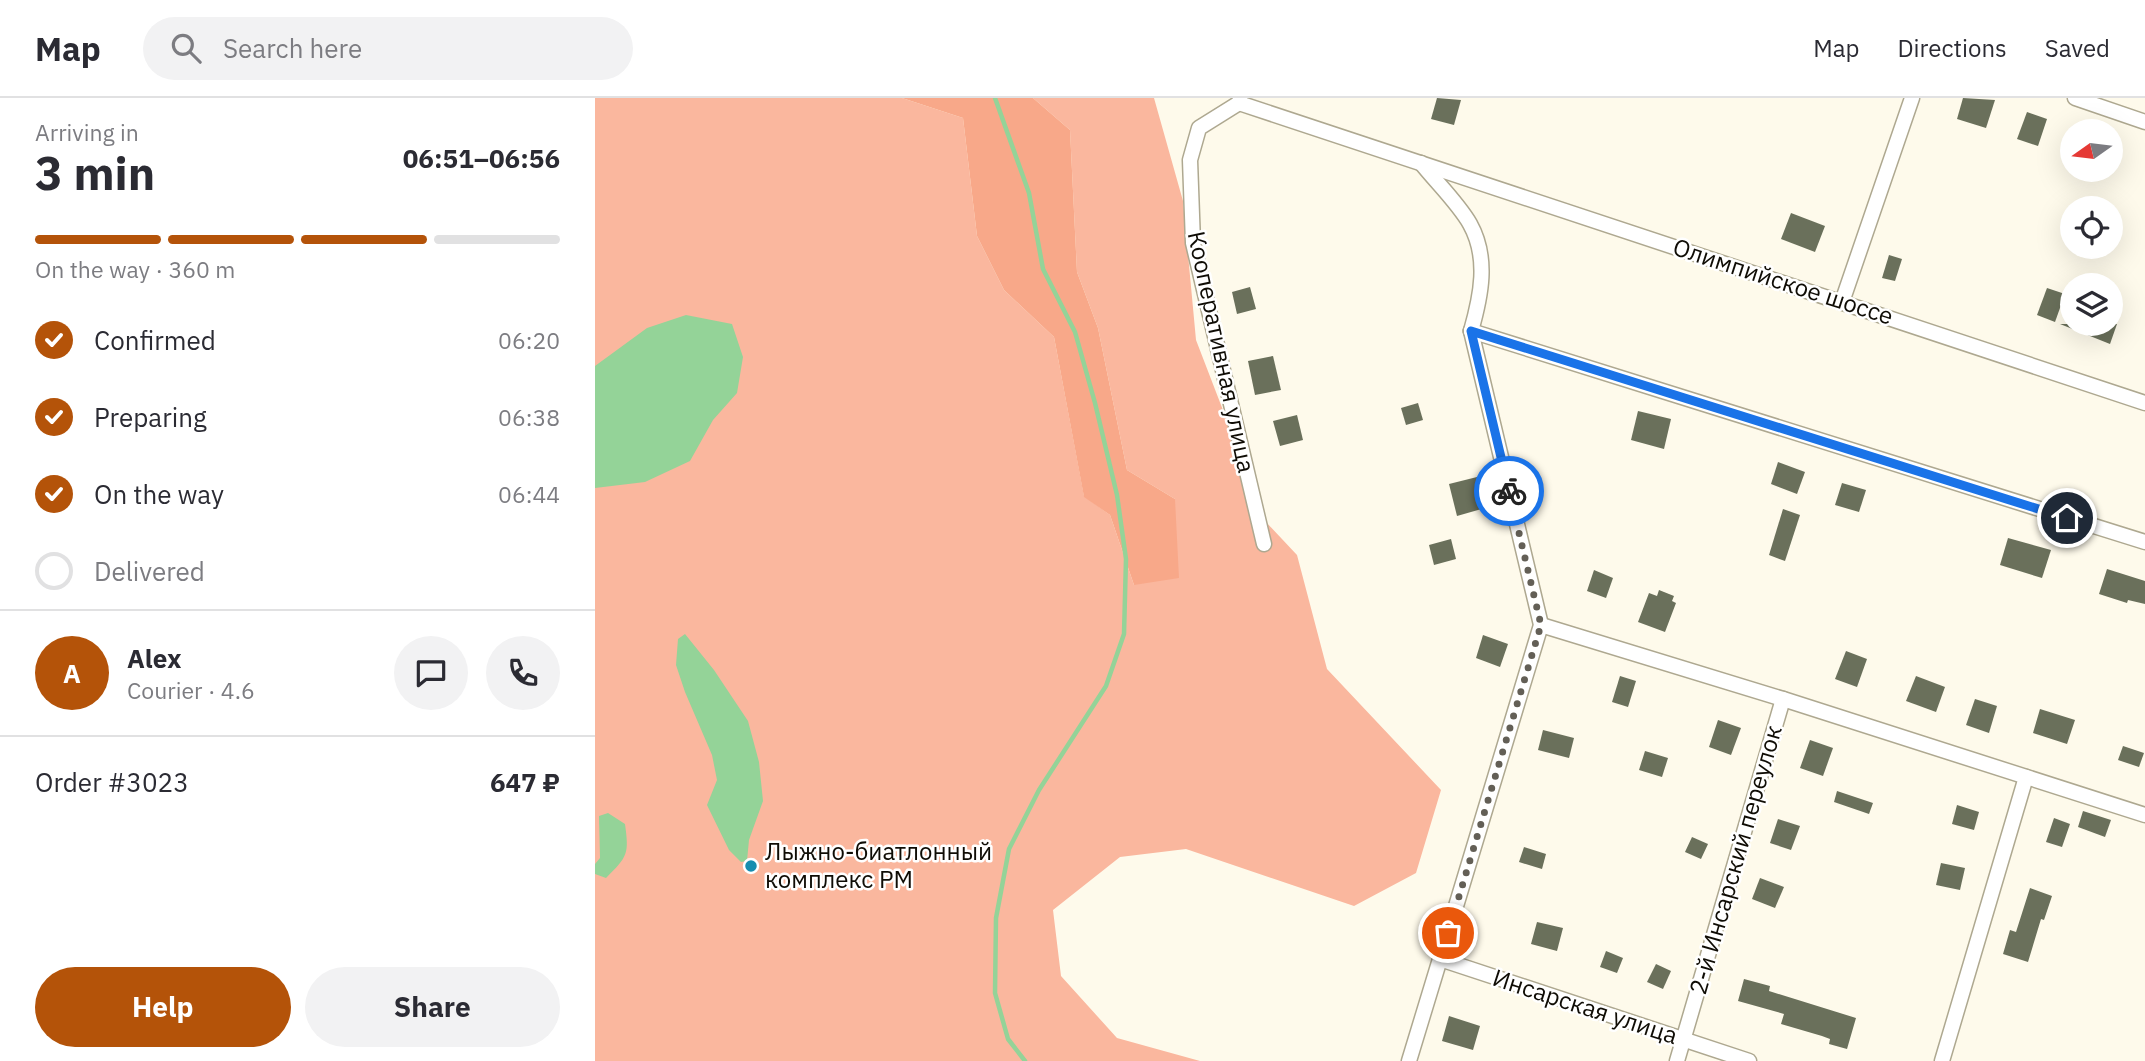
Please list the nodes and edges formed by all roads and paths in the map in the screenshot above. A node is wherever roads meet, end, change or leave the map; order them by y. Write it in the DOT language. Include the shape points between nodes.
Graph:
graph roads {
  1 [pos="1912,98"];
  2 [pos="2075,98"];
  3 [pos="1240,101"];
  4 [pos="2145,122"];
  5 [pos="1421,162"];
  6 [pos="1842,302"];
  7 [pos="1471,331"];
  8 [pos="2145,402"];
  9 [pos="2145,542"];
  10 [pos="1264,544"];
  11 [pos="1541,625"];
  12 [pos="1783,699"];
  13 [pos="2026,777"];
  14 [pos="2145,815"];
  15 [pos="1440,959"];
  16 [pos="1683,1039"];
  17 [pos="1409,1061"];
  18 [pos="1677,1061"];
  19 [pos="1749,1061"];
  20 [pos="1942,1061"];
  1 -- 6 [label="street"];
  2 -- 4 [label="street"];
  3 -- 5 [label="street, Олимпийское шоссе"];
  3 -- 10 [label="street, Кооперативная улица" via="1199,128 1190,160 1193,243"];
  5 -- 6 [label="street, Олимпийское шоссе"];
  5 -- 7 [label="street" via="1470,224 1481,255 1481,296"];
  6 -- 8 [label="street, Олимпийское шоссе"];
  7 -- 9 [label="street"];
  7 -- 11 [label="street"];
  11 -- 12 [label="street"];
  11 -- 15 [label="street"];
  12 -- 13 [label="street"];
  12 -- 16 [label="street, 2-й Инсарский переулок"];
  13 -- 14 [label="street"];
  13 -- 20 [label="street"];
  15 -- 16 [label="street, Инсарская улица"];
  15 -- 17 [label="street"];
  16 -- 18 [label="street, 2-й Инсарский переулок"];
  16 -- 19 [label="street, Инсарская улица"];
}
